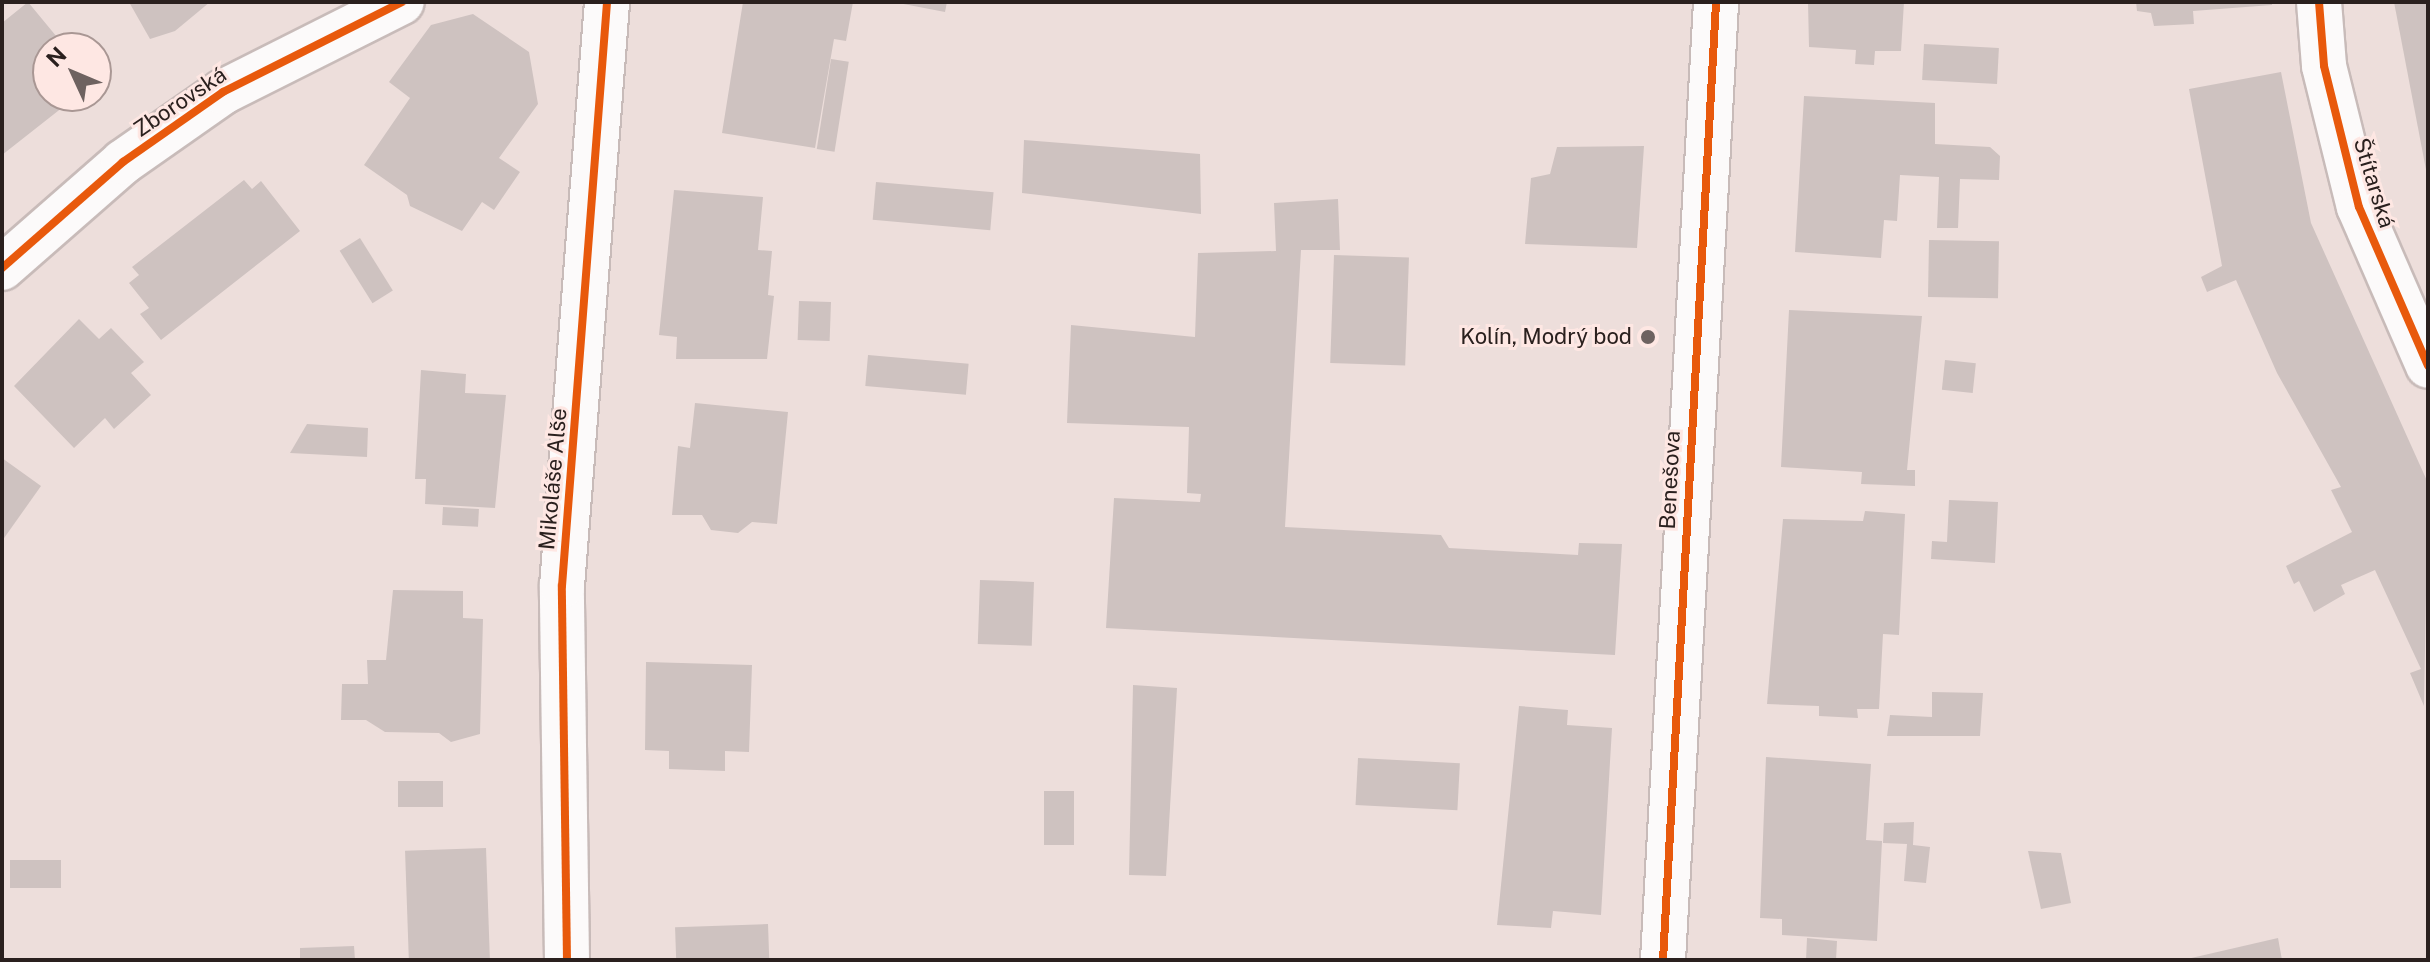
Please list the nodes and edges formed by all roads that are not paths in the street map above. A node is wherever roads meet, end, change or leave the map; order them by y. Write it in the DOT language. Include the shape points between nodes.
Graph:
graph roads {
  1 [pos="402,2"];
  2 [pos="607,2"];
  3 [pos="1716,2"];
  4 [pos="2319,2"];
  5 [pos="2,268"];
  6 [pos="2428,366"];
  7 [pos="567,960"];
  8 [pos="1663,960"];
  1 -- 5 [label="street, Zborovská" via="223,92 123,162"];
  2 -- 7 [label="street, Mikoláše Alše" via="562,586"];
  3 -- 8 [label="street, Benešova"];
  4 -- 6 [label="street, Štítarská" via="2324,66 2359,207"];
}
